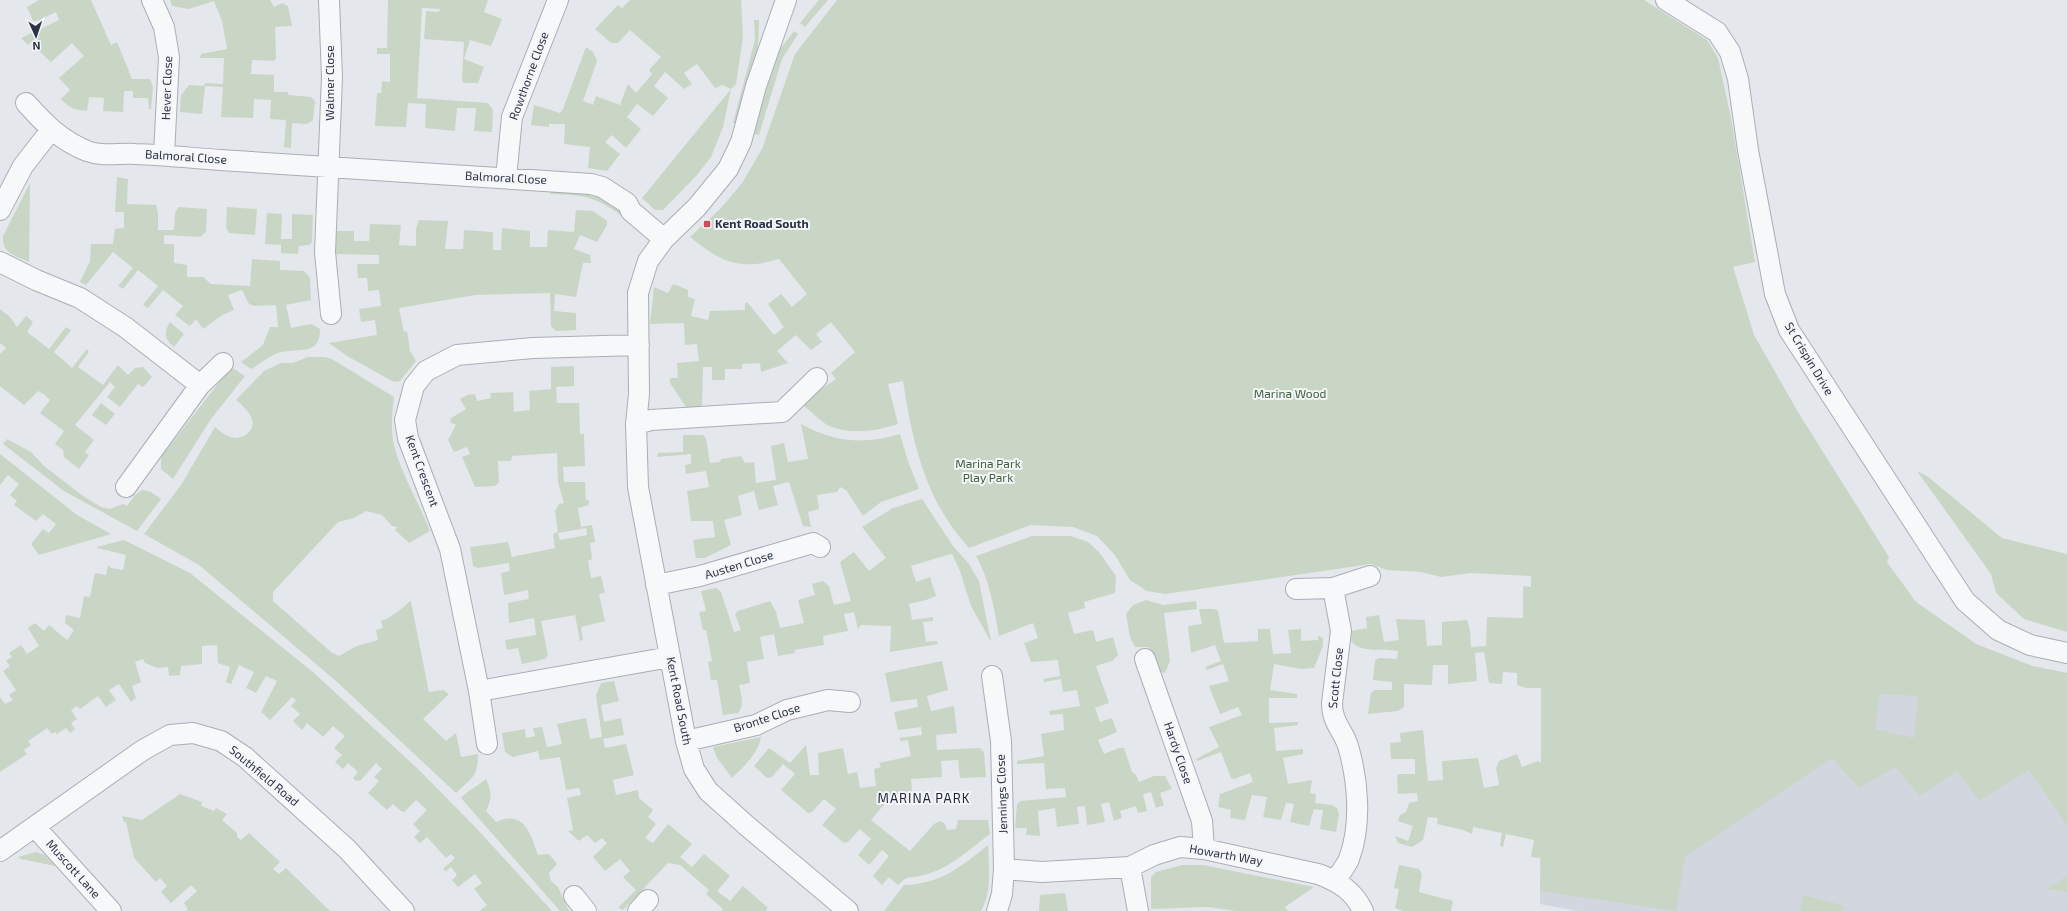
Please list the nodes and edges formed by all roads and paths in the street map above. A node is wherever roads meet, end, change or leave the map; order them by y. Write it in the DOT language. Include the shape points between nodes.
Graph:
graph roads {
  1 [pos="152,0"];
  2 [pos="329,0"];
  3 [pos="558,0"];
  4 [pos="786,0"];
  5 [pos="1666,0"];
  6 [pos="26,103"];
  7 [pos="50,130"];
  8 [pos="164,155"];
  9 [pos="328,167"];
  10 [pos="506,178"];
  11 [pos="0,210"];
  12 [pos="664,239"];
  13 [pos="0,262"];
  14 [pos="331,314"];
  15 [pos="639,345"];
  16 [pos="223,363"];
  17 [pos="817,378"];
  18 [pos="200,385"];
  19 [pos="636,424"];
  20 [pos="126,487"];
  21 [pos="820,547"];
  22 [pos="1370,576"];
  23 [pos="656,585"];
  24 [pos="1333,588"];
  25 [pos="1296,589"];
  26 [pos="2067,654"];
  27 [pos="670,657"];
  28 [pos="1145,659"];
  29 [pos="992,676"];
  30 [pos="479,691"];
  31 [pos="850,702"];
  32 [pos="686,741"];
  33 [pos="487,744"];
  34 [pos="35,827"];
  35 [pos="1204,849"];
  36 [pos="0,852"];
  37 [pos="1130,867"];
  38 [pos="1004,870"];
  39 [pos="1336,880"];
  40 [pos="111,911"];
  41 [pos="404,911"];
  42 [pos="848,911"];
  43 [pos="997,911"];
  44 [pos="1138,911"];
  45 [pos="1363,911"];
  1 -- 8 [label="street, Hever Close" via="164,27 169,57"];
  2 -- 9 [label="street, Walmer Close" via="332,77"];
  3 -- 10 [label="street, Rowthorne Close" via="512,117"];
  4 -- 12 [label="street, Kent Road South" via="756,86 741,142 728,169 697,207"];
  5 -- 26 [label="street, St Crispin Drive" via="1717,32 1730,52 1738,78 1748,150 1776,294 1789,330 1964,601 1998,630 2030,645"];
  6 -- 7 [label="street, Balmoral Close"];
  7 -- 8 [label="street, Balmoral Close" via="88,151 114,155"];
  7 -- 11 [label="street" via="23,166"];
  8 -- 9 [label="street, Balmoral Close"];
  9 -- 10 [label="street, Balmoral Close"];
  9 -- 14 [label="street" via="324,252"];
  10 -- 12 [label="street, Balmoral Close" via="579,182 602,187 628,203 631,211"];
  12 -- 15 [label="street, Kent Road South" via="648,262 638,293"];
  13 -- 18 [label="street" via="80,298 125,327"];
  15 -- 19 [label="street, Kent Road South"];
  15 -- 30 [label="street, Kent Crescent" via="533,348 457,355 426,371 414,386 405,420 408,438 450,548"];
  16 -- 18 [label="street"];
  17 -- 19 [label="street" via="782,412 651,420"];
  18 -- 20 [label="street"];
  19 -- 23 [label="street, Kent Road South" via="638,487"];
  21 -- 23 [label="street, Austen Close" via="813,543 700,576"];
  22 -- 24 [label="street"];
  23 -- 27 [label="street, Kent Road South"];
  24 -- 25 [label="street"];
  24 -- 39 [label="street, Scott Close" via="1341,631 1332,714 1347,745 1355,783 1357,815 1348,859"];
  27 -- 30 [label="street"];
  27 -- 32 [label="street, Kent Road South"];
  28 -- 35 [label="street, Hardy Close" via="1202,821"];
  29 -- 38 [label="street, Jennings Close" via="1001,741"];
  30 -- 33 [label="street, Kent Crescent"];
  31 -- 32 [label="street, Bronte Close" via="828,700 787,710 756,725"];
  32 -- 42 [label="street, Kent Road South" via="694,769 708,791"];
  34 -- 36 [label="street, Southfield Road"];
  34 -- 40 [label="street, Muscott Lane"];
  34 -- 41 [label="street, Southfield Road" via="143,750 170,736 193,733 221,741 245,757 346,849"];
  35 -- 37 [label="street, Howarth Way" via="1180,847 1154,855"];
  35 -- 39 [label="street, Howarth Way"];
  37 -- 38 [label="street, Howarth Way" via="1042,872"];
  37 -- 44 [label="street"];
  38 -- 43 [label="street, Jennings Close" via="1002,894"];
  39 -- 45 [label="street, Howarth Way" via="1358,900"];
}
